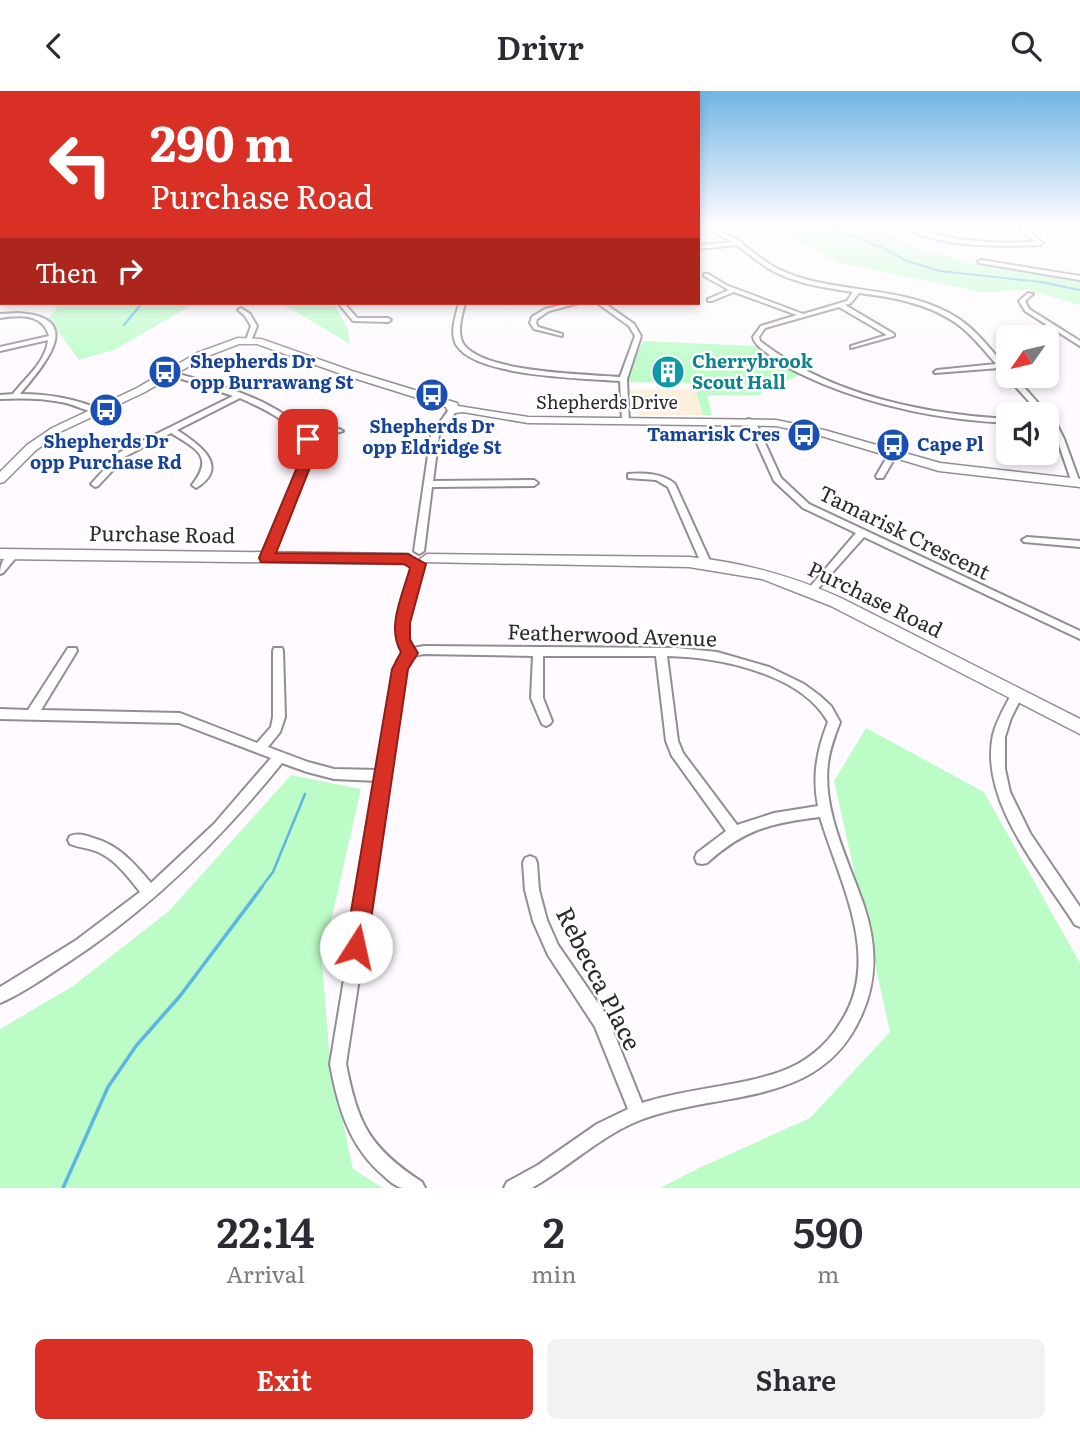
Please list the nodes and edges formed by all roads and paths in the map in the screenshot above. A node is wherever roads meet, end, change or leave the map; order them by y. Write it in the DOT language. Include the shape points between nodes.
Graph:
graph roads {
  1 [pos="708,276"];
  2 [pos="791,276"];
  3 [pos="734,290"];
  4 [pos="857,291"];
  5 [pos="1030,294"];
  6 [pos="710,300"];
  7 [pos="343,305"];
  8 [pos="463,305"];
  9 [pos="568,305"];
  10 [pos="603,305"];
  11 [pos="840,305"];
  12 [pos="241,310"];
  13 [pos="801,315"];
  14 [pos="0,316"];
  15 [pos="388,320"];
  16 [pos="560,335"];
  17 [pos="51,337"];
  18 [pos="249,340"];
  19 [pos="1080,344"];
  20 [pos="853,347"];
  21 [pos="0,349"];
  22 [pos="996,362"];
  23 [pos="996,366"];
  24 [pos="937,372"];
  25 [pos="169,373"];
  26 [pos="622,379"];
  27 [pos="15,396"];
  28 [pos="238,396"];
  29 [pos="0,397"];
  30 [pos="456,408"];
  31 [pos="96,411"];
  32 [pos="996,420"];
  33 [pos="626,421"];
  34 [pos="751,421"];
  35 [pos="173,431"];
  36 [pos="339,431"];
  37 [pos="1059,433"];
  38 [pos="308,439"];
  39 [pos="893,454"];
  40 [pos="631,476"];
  41 [pos="880,476"];
  42 [pos="0,479"];
  43 [pos="1078,483"];
  44 [pos="95,484"];
  45 [pos="428,484"];
  46 [pos="534,484"];
  47 [pos="196,485"];
  48 [pos="861,534"];
  49 [pos="1027,540"];
  50 [pos="1080,544"];
  51 [pos="7,554"];
  52 [pos="267,558"];
  53 [pos="418,558"];
  54 [pos="706,563"];
  55 [pos="0,571"];
  56 [pos="812,590"];
  57 [pos="1080,635"];
  58 [pos="72,651"];
  59 [pos="278,651"];
  60 [pos="538,651"];
  61 [pos="410,653"];
  62 [pos="662,653"];
  63 [pos="1017,694"];
  64 [pos="32,713"];
  65 [pos="0,714"];
  66 [pos="546,721"];
  67 [pos="1080,727"];
  68 [pos="261,747"];
  69 [pos="280,756"];
  70 [pos="385,776"];
  71 [pos="825,811"];
  72 [pos="734,831"];
  73 [pos="75,840"];
  74 [pos="702,858"];
  75 [pos="530,863"];
  76 [pos="150,893"];
  77 [pos="1080,919"];
  78 [pos="0,995"];
  79 [pos="638,1113"];
  80 [pos="416,1188"];
  81 [pos="513,1188"];
  1 -- 3 [label="street"];
  2 -- 4 [label="street"];
  3 -- 6 [label="street"];
  3 -- 13 [label="street"];
  4 -- 11 [label="street"];
  4 -- 22 [label="street" via="912,302 949,316"];
  5 -- 19 [label="street" via="1022,301 1027,310"];
  7 -- 15 [label="street" via="355,320"];
  8 -- 26 [label="street" via="457,337 472,356 518,369"];
  9 -- 16 [label="street" via="534,318 536,328"];
  10 -- 26 [label="street" via="637,331"];
  11 -- 13 [label="street"];
  11 -- 20 [label="street" via="892,335"];
  12 -- 18 [label="street" via="254,325"];
  13 -- 32 [label="street" via="763,327 757,342 798,371 829,385 932,414"];
  14 -- 17 [label="street" via="40,317"];
  17 -- 21 [label="street"];
  17 -- 27 [label="street" via="45,358"];
  18 -- 25 [label="main road" via="213,349"];
  18 -- 30 [label="main road, Shepherds Drive"];
  23 -- 24 [label="street"];
  25 -- 28 [label="street"];
  25 -- 31 [label="main road"];
  26 -- 33 [label="street"];
  27 -- 29 [label="street"];
  27 -- 31 [label="street" via="79,402"];
  28 -- 35 [label="street"];
  28 -- 38 [label="street" via="288,418"];
  30 -- 33 [label="main road, Shepherds Drive" via="528,420"];
  30 -- 45 [label="street" via="435,435"];
  31 -- 42 [label="main road" via="42,439"];
  33 -- 34 [label="main road, Shepherds Drive"];
  34 -- 39 [label="main road, Shepherds Drive" via="796,426"];
  34 -- 48 [label="street, Tamarisk Crescent" via="769,465 788,493"];
  35 -- 44 [label="street" via="123,454"];
  35 -- 47 [label="street" via="205,456 209,466"];
  36 -- 38 [label="street"];
  37 -- 43 [label="street" via="1067,465"];
  38 -- 52 [label="street" via="305,465"];
  39 -- 41 [label="street"];
  39 -- 43 [label="main road, Shepherds Drive" via="952,470"];
  40 -- 54 [label="street" via="657,477 672,486"];
  45 -- 46 [label="street"];
  45 -- 53 [label="street"];
  48 -- 56 [label="street"];
  48 -- 57 [label="street, Tamarisk Crescent"];
  49 -- 50 [label="street"];
  51 -- 52 [label="main road, Purchase Road"];
  51 -- 55 [label="street"];
  52 -- 53 [label="main road, Purchase Road"];
  53 -- 54 [label="main road, Purchase Road"];
  53 -- 61 [label="street" via="403,623 402,641"];
  54 -- 56 [label="main road, Purchase Road" via="760,573"];
  56 -- 63 [label="main road, Purchase Road"];
  58 -- 64 [label="street"];
  59 -- 68 [label="street" via="279,717 276,729"];
  60 -- 61 [label="street, Featherwood Avenue"];
  60 -- 62 [label="street, Featherwood Avenue"];
  60 -- 66 [label="street" via="537,698"];
  61 -- 70 [label="street" via="400,669"];
  62 -- 71 [label="street, Featherwood Avenue" via="715,656 772,673 821,703 834,722 820,764"];
  62 -- 72 [label="street" via="672,741 678,756"];
  63 -- 67 [label="main road, Purchase Road"];
  63 -- 77 [label="street" via="998,742 999,777 1015,819"];
  64 -- 65 [label="street"];
  64 -- 68 [label="street" via="180,718"];
  68 -- 69 [label="street"];
  69 -- 70 [label="street" via="334,774"];
  69 -- 76 [label="street" via="190,860"];
  70 -- 80 [label="street" via="338,1064 343,1099 362,1144 390,1172"];
  71 -- 72 [label="street" via="775,817"];
  71 -- 79 [label="street" via="863,925 867,955 858,1010 847,1030 816,1063 794,1075"];
  72 -- 74 [label="street"];
  73 -- 76 [label="street" via="97,843 114,853"];
  75 -- 79 [label="street, Rebecca Place" via="540,921 553,950 601,1022"];
  76 -- 78 [label="street" via="67,955"];
  79 -- 81 [label="street" via="609,1125"];
}
